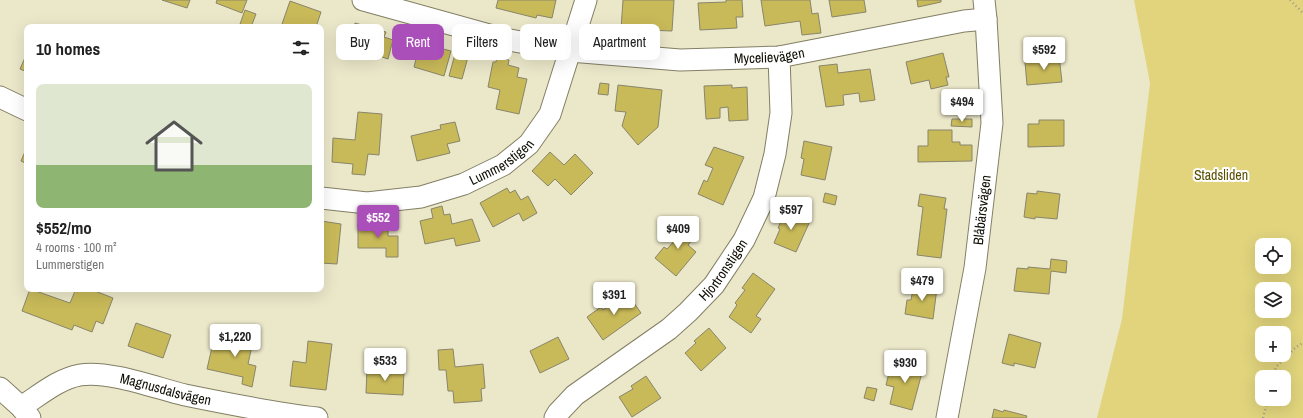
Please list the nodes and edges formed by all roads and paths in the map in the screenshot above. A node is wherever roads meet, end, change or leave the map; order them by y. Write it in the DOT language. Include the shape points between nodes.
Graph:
graph roads {
  1 [pos="363,0"];
  2 [pos="586,0"];
  3 [pos="1290,0"];
  4 [pos="985,10"];
  5 [pos="1303,13"];
  6 [pos="520,42"];
  7 [pos="571,48"];
  8 [pos="571,51"];
  9 [pos="779,57"];
  10 [pos="567,60"];
  11 [pos="0,97"];
  12 [pos="24,109"];
  13 [pos="324,198"];
  14 [pos="1303,343"];
  15 [pos="1275,370"];
  16 [pos="0,388"];
  17 [pos="1266,406"];
  18 [pos="26,412"];
  19 [pos="317,418"];
  20 [pos="555,418"];
  21 [pos="947,418"];
  22 [pos="1263,418"];
  1 -- 6 [label="street, Mycelievägen"];
  2 -- 7 [label="street, Lummerstigen"];
  3 -- 5 [label="path"];
  4 -- 9 [label="street, Mycelievägen" via="964,22"];
  4 -- 21 [label="street, Blåbärsvägen" via="992,123 975,268"];
  8 -- 9 [label="street, Mycelievägen" via="680,60"];
  9 -- 20 [label="street, Hjortronstigen" via="781,113 775,154 764,198 744,240 714,285 688,312 669,329 575,395"];
  10 -- 13 [label="street, Lummerstigen" via="550,114 529,144 503,165 464,184 421,197 367,203"];
  11 -- 12 [label="street"];
  14 -- 15 [label="path" via="1296,347"];
  16 -- 18 [label="street"];
  17 -- 22 [label="path"];
  18 -- 19 [label="street, Magnusdalsvägen" via="58,383 80,375 95,374 246,407"];
}
